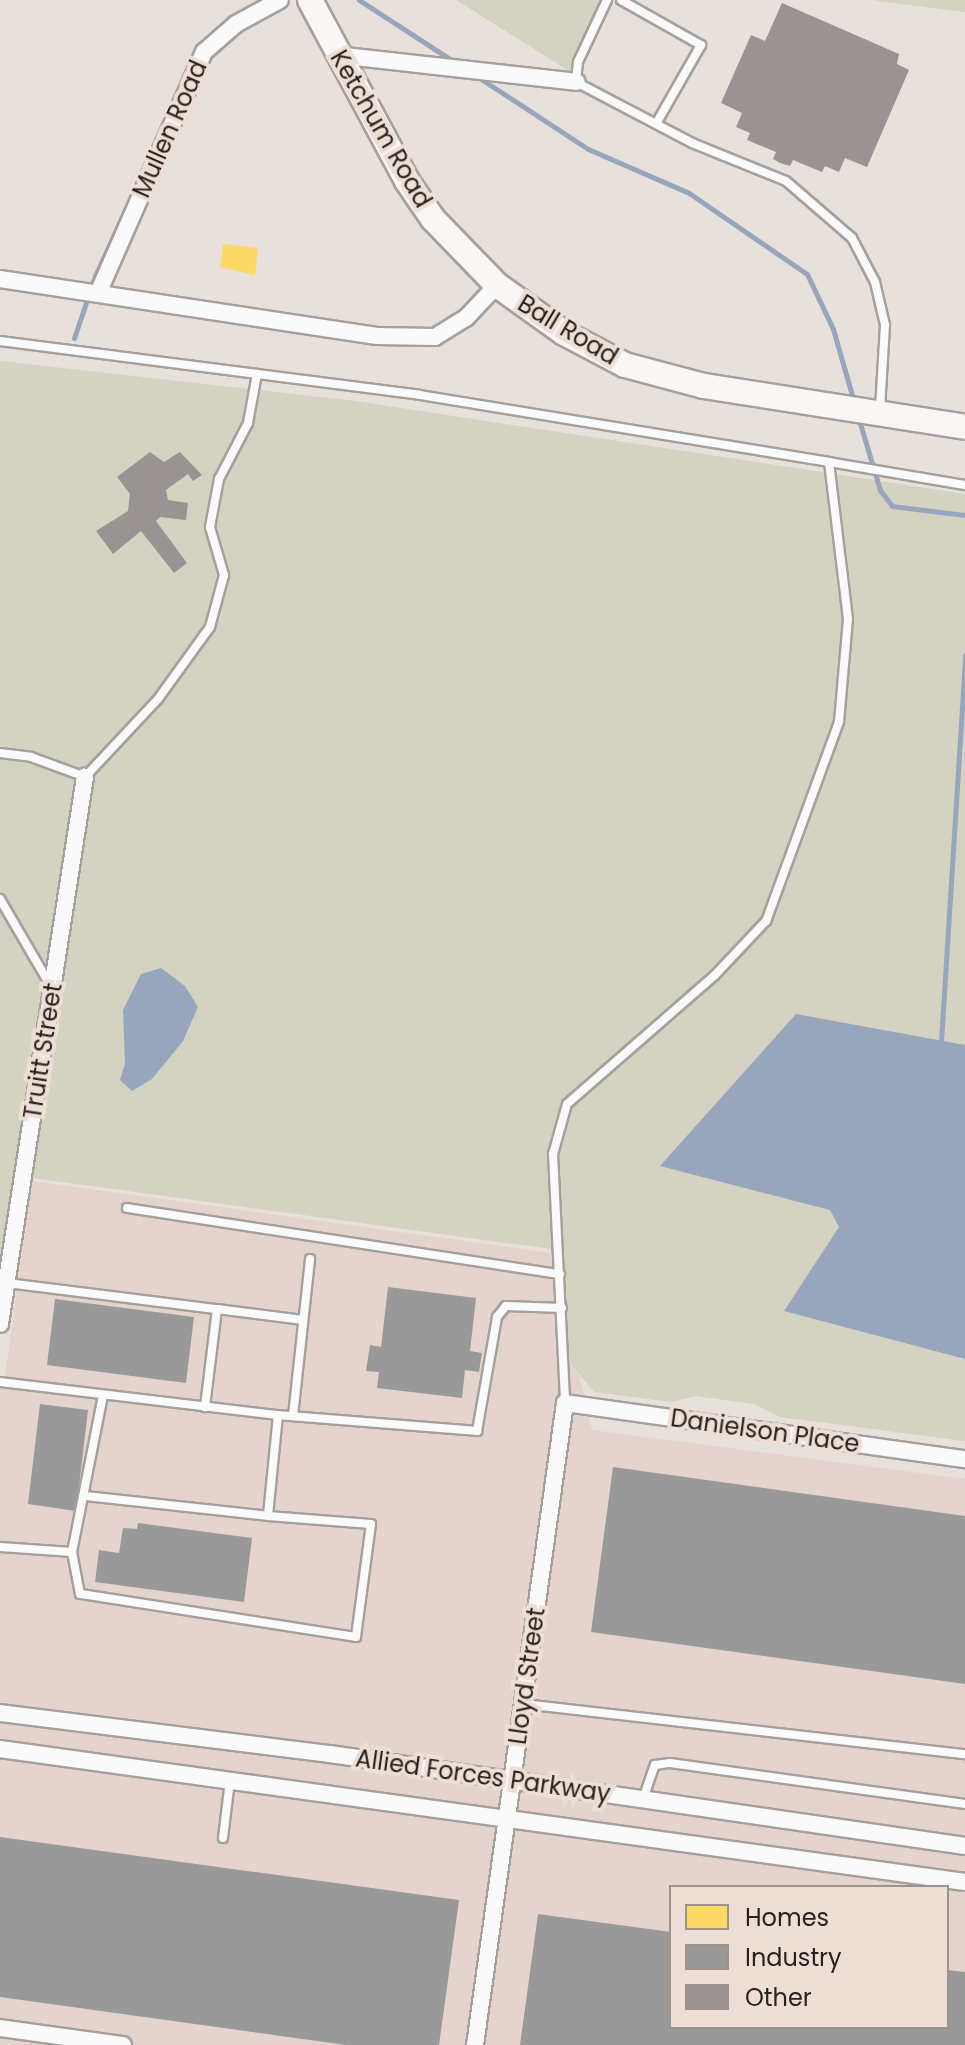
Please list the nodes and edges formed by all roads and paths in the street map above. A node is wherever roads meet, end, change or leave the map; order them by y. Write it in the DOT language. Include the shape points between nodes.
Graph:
graph roads {
  1 [pos="280,0"];
  2 [pos="310,0"];
  3 [pos="607,0"];
  4 [pos="621,0"];
  5 [pos="337,55"];
  6 [pos="576,82"];
  7 [pos="656,124"];
  8 [pos="0,279"];
  9 [pos="497,285"];
  10 [pos="90,290"];
  11 [pos="0,341"];
  12 [pos="257,374"];
  13 [pos="866,412"];
  14 [pos="965,427"];
  15 [pos="829,462"];
  16 [pos="965,485"];
  17 [pos="0,753"];
  18 [pos="85,777"];
  19 [pos="0,899"];
  20 [pos="52,989"];
  21 [pos="127,1208"];
  22 [pos="310,1259"];
  23 [pos="560,1274"];
  24 [pos="7,1283"];
  25 [pos="562,1308"];
  26 [pos="217,1309"];
  27 [pos="303,1320"];
  28 [pos="0,1324"];
  29 [pos="0,1382"];
  30 [pos="103,1395"];
  31 [pos="565,1403"];
  32 [pos="205,1407"];
  33 [pos="278,1415"];
  34 [pos="293,1416"];
  35 [pos="965,1459"];
  36 [pos="85,1496"];
  37 [pos="268,1516"];
  38 [pos="0,1547"];
  39 [pos="72,1552"];
  40 [pos="523,1704"];
  41 [pos="0,1713"];
  42 [pos="0,1749"];
  43 [pos="965,1754"];
  44 [pos="230,1779"];
  45 [pos="512,1780"];
  46 [pos="643,1799"];
  47 [pos="965,1804"];
  48 [pos="507,1816"];
  49 [pos="223,1838"];
  50 [pos="965,1846"];
  51 [pos="965,1882"];
  52 [pos="0,2028"];
  53 [pos="123,2045"];
  54 [pos="475,2045"];
  1 -- 10 [label="street, Mullen Road" via="236,24 204,52"];
  2 -- 5 [label="main road, Ketchum Road"];
  3 -- 6 [label="lane" via="578,62"];
  4 -- 7 [label="lane" via="701,45"];
  5 -- 6 [label="street"];
  5 -- 9 [label="main road, Ketchum Road" via="407,181 459,248"];
  6 -- 7 [label="lane"];
  7 -- 13 [label="lane" via="786,181 852,238 875,282 885,325"];
  8 -- 10 [label="street, Ball Road"];
  9 -- 10 [label="street, Ball Road" via="466,318 435,337 377,336"];
  9 -- 13 [label="main road, Ball Road" via="564,333 625,365 704,386"];
  11 -- 12 [label="lane"];
  12 -- 15 [label="lane" via="626,425"];
  12 -- 18 [label="lane" via="248,423 219,479 212,515 210,527 224,575 210,627 158,699"];
  13 -- 14 [label="main road, Ball Road"];
  15 -- 16 [label="lane"];
  15 -- 23 [label="lane" via="848,619 839,722 766,921 715,975 567,1104 553,1154"];
  17 -- 18 [label="lane" via="31,757"];
  18 -- 20 [label="street, Truitt Street"];
  19 -- 20 [label="lane"];
  20 -- 24 [label="street, Truitt Street"];
  21 -- 23 [label="lane"];
  22 -- 27 [label="lane"];
  23 -- 25 [label="lane"];
  24 -- 26 [label="lane"];
  24 -- 28 [label="street, Truitt Street"];
  25 -- 31 [label="lane"];
  25 -- 34 [label="lane" via="506,1306 497,1317 477,1431"];
  26 -- 27 [label="lane"];
  26 -- 32 [label="lane"];
  27 -- 34 [label="lane"];
  29 -- 30 [label="lane"];
  30 -- 32 [label="lane"];
  30 -- 36 [label="lane"];
  31 -- 35 [label="street, Danielson Place"];
  31 -- 40 [label="street, Lloyd Street"];
  32 -- 33 [label="lane"];
  33 -- 34 [label="lane"];
  33 -- 37 [label="lane"];
  36 -- 37 [label="lane"];
  36 -- 39 [label="lane"];
  37 -- 39 [label="lane" via="371,1524 356,1637 80,1594"];
  38 -- 39 [label="lane"];
  40 -- 43 [label="lane"];
  40 -- 45 [label="street, Lloyd Street"];
  41 -- 45 [label="street, Allied Forces Parkway"];
  42 -- 44 [label="street, Allied Forces Parkway"];
  44 -- 48 [label="street, Allied Forces Parkway"];
  44 -- 49 [label="lane"];
  45 -- 46 [label="street, Allied Forces Parkway"];
  45 -- 48 [label="street, Lloyd Street"];
  46 -- 47 [label="lane" via="655,1765 670,1763"];
  46 -- 50 [label="street, Allied Forces Parkway"];
  48 -- 51 [label="street, Allied Forces Parkway"];
  48 -- 54 [label="street, Lloyd Street"];
  52 -- 53 [label="street"];
}
